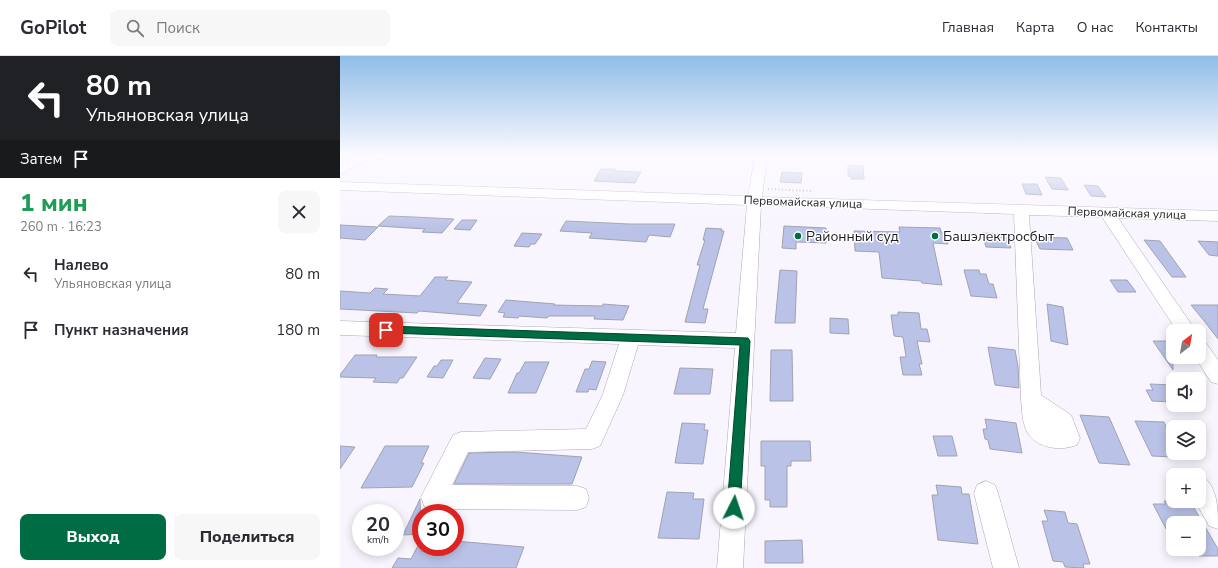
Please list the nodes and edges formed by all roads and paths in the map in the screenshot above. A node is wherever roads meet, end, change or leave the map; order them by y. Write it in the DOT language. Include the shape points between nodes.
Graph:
graph roads {
  1 [pos="758,180"];
  2 [pos="340,186"];
  3 [pos="812,191"];
  4 [pos="756,194"];
  5 [pos="1021,210"];
  6 [pos="1107,213"];
  7 [pos="1218,216"];
  8 [pos="1182,324"];
  9 [pos="340,328"];
  10 [pos="631,337"];
  11 [pos="745,341"];
  12 [pos="1206,358"];
  13 [pos="1218,376"];
  14 [pos="1031,399"];
  15 [pos="986,493"];
  16 [pos="1206,497"];
  17 [pos="577,498"];
  18 [pos="1218,517"];
  19 [pos="730,568"];
  20 [pos="1006,568"];
  1 -- 4 [label="street"];
  2 -- 4 [label="street, Первомайская улица"];
  3 -- 4 [label="path"];
  4 -- 5 [label="street, Первомайская улица"];
  4 -- 11 [label="street"];
  5 -- 6 [label="street, Первомайская улица"];
  5 -- 14 [label="street"];
  6 -- 7 [label="street, Первомайская улица"];
  6 -- 8 [label="street"];
  9 -- 10 [label="street"];
  10 -- 11 [label="street"];
  10 -- 17 [label="street" via="613,395 592,439 461,442 432,497"];
  11 -- 19 [label="street"];
  12 -- 13 [label="street"];
  15 -- 20 [label="street"];
  16 -- 18 [label="street"];
}
